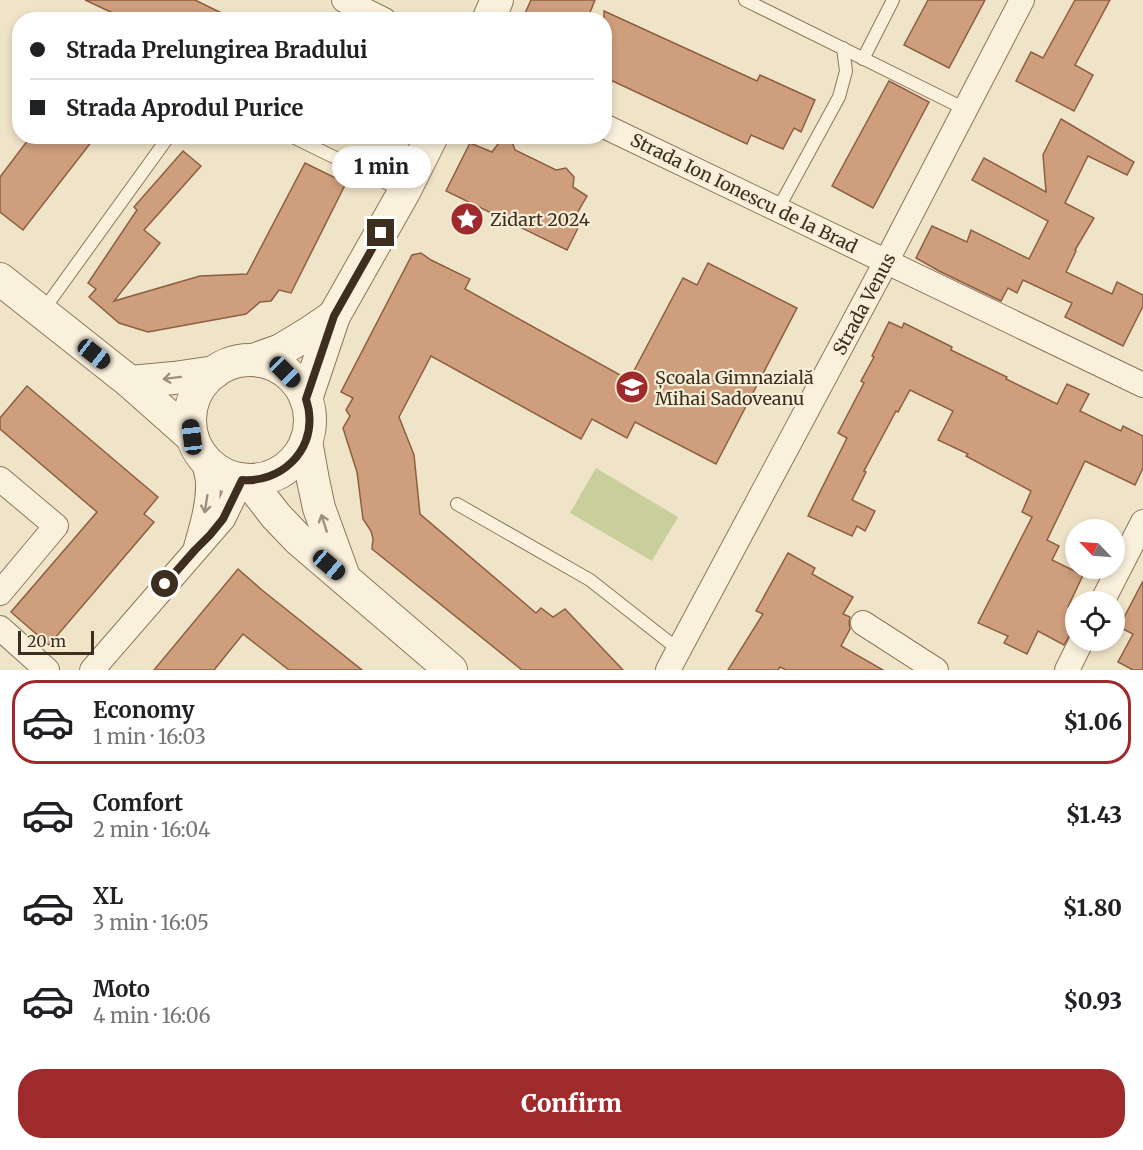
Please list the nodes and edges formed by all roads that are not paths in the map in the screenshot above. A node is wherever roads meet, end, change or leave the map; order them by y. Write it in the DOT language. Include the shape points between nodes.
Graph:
graph roads {
  1 [pos="344,0"];
  2 [pos="745,0"];
  3 [pos="893,0"];
  4 [pos="1022,0"];
  5 [pos="368,12"];
  6 [pos="843,48"];
  7 [pos="863,59"];
  8 [pos="965,109"];
  9 [pos="612,130"];
  10 [pos="163,144"];
  11 [pos="307,144"];
  12 [pos="428,144"];
  13 [pos="404,192"];
  14 [pos="775,208"];
  15 [pos="886,262"];
  16 [pos="0,279"];
  17 [pos="41,313"];
  18 [pos="334,316"];
  19 [pos="253,360"];
  20 [pos="215,372"];
  21 [pos="130,382"];
  22 [pos="1143,385"];
  23 [pos="306,399"];
  24 [pos="306,441"];
  25 [pos="198,447"];
  26 [pos="0,479"];
  27 [pos="245,480"];
  28 [pos="457,504"];
  29 [pos="1143,522"];
  30 [pos="195,550"];
  31 [pos="344,578"];
  32 [pos="1108,591"];
  33 [pos="0,593"];
  34 [pos="863,623"];
  35 [pos="0,628"];
  36 [pos="1076,651"];
  37 [pos="674,660"];
  38 [pos="47,670"];
  39 [pos="92,670"];
  40 [pos="451,670"];
  41 [pos="936,670"];
  42 [pos="1067,670"];
  1 -- 5 [label="street"];
  2 -- 6 [label="lane"];
  3 -- 7 [label="lane"];
  4 -- 8 [label="street, Strada Venus"];
  6 -- 7 [label="lane"];
  6 -- 14 [label="lane" via="846,71 839,97"];
  7 -- 8 [label="lane"];
  8 -- 15 [label="street, Strada Venus"];
  9 -- 14 [label="street, Strada Ion Ionescu de la Brad"];
  10 -- 17 [label="lane"];
  11 -- 13 [label="lane"];
  12 -- 13 [label="street"];
  13 -- 18 [label="street"];
  14 -- 15 [label="street, Strada Ion Ionescu de la Brad"];
  15 -- 22 [label="street, Strada Ion Ionescu de la Brad"];
  15 -- 37 [label="street, Strada Venus"];
  16 -- 17 [label="street"];
  17 -- 21 [label="street"];
  18 -- 19 [label="street" via="281,350"];
  18 -- 23 [label="street"];
  19 -- 20 [label="street" via="239,361"];
  19 -- 23 [label="street" via="270,363 285,372"];
  20 -- 21 [label="street, one-way"];
  20 -- 25 [label="street" via="193,400 190,418"];
  21 -- 25 [label="street"];
  23 -- 24 [label="street"];
  24 -- 27 [label="street" via="297,458 283,470 266,478"];
  31 -- 24 [label="street, one-way" via="319,508"];
  25 -- 27 [label="street" via="214,468"];
  25 -- 30 [label="street, one-way" via="208,479 208,496"];
  26 -- 33 [label="street" via="56,526"];
  27 -- 30 [label="street" via="223,519"];
  27 -- 31 [label="street" via="298,539"];
  28 -- 37 [label="lane" via="590,580"];
  29 -- 32 [label="street"];
  30 -- 39 [label="street"];
  31 -- 40 [label="street"];
  34 -- 41 [label="street"];
  35 -- 38 [label="street"];
  36 -- 42 [label="street"];
}
